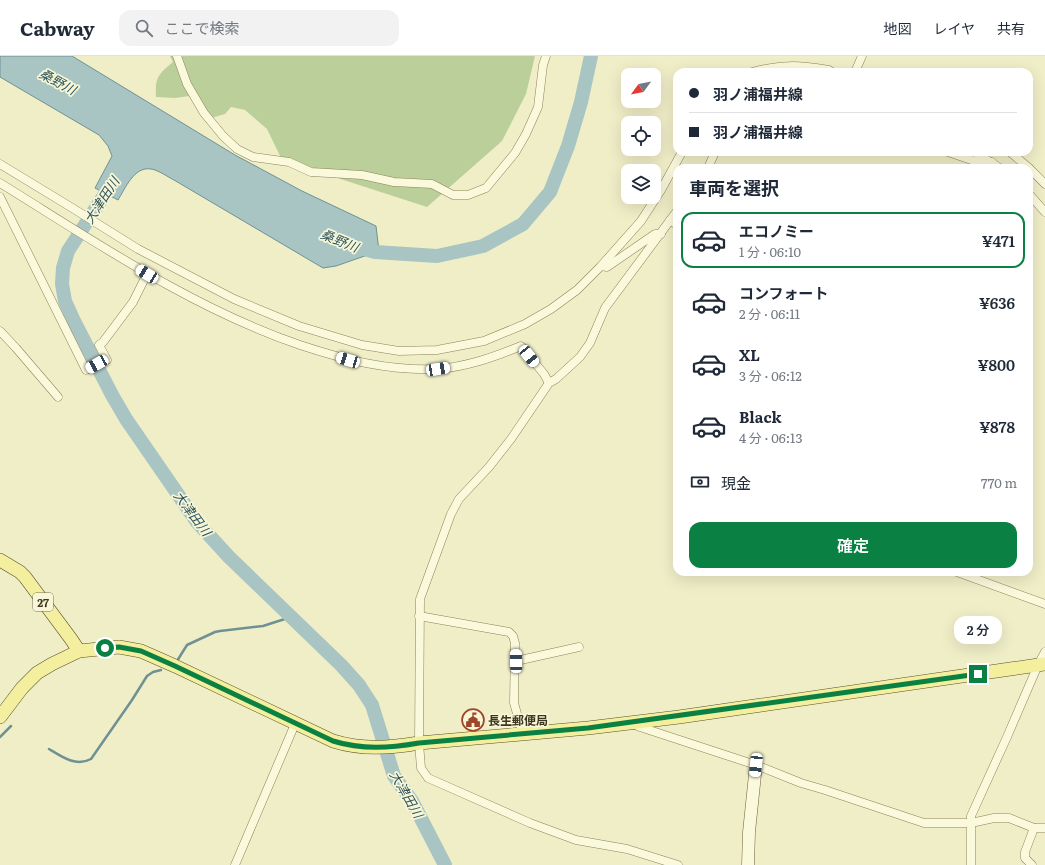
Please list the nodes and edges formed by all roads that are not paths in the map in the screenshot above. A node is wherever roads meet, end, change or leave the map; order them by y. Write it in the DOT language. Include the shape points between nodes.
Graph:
graph roads {
  1 [pos="177,56"];
  2 [pos="546,56"];
  3 [pos="862,56"];
  4 [pos="766,68"];
  5 [pos="817,68"];
  6 [pos="857,68"];
  7 [pos="960,156"];
  8 [pos="981,156"];
  9 [pos="1015,156"];
  10 [pos="992,162"];
  11 [pos="0,164"];
  12 [pos="983,164"];
  13 [pos="983,164"];
  14 [pos="995,164"];
  15 [pos="1024,164"];
  16 [pos="673,168"];
  17 [pos="1033,172"];
  18 [pos="0,184"];
  19 [pos="1045,184"];
  20 [pos="0,197"];
  21 [pos="1033,198"];
  22 [pos="1045,212"];
  23 [pos="673,216"];
  24 [pos="670,220"];
  25 [pos="673,222"];
  26 [pos="661,234"];
  27 [pos="601,266"];
  28 [pos="147,274"];
  29 [pos="0,331"];
  30 [pos="549,383"];
  31 [pos="58,397"];
  32 [pos="0,560"];
  33 [pos="968,576"];
  34 [pos="1045,604"];
  35 [pos="419,616"];
  36 [pos="579,647"];
  37 [pos="78,651"];
  38 [pos="1045,652"];
  39 [pos="516,661"];
  40 [pos="1041,665"];
  41 [pos="0,717"];
  42 [pos="632,722"];
  43 [pos="295,724"];
  44 [pos="523,735"];
  45 [pos="419,743"];
  46 [pos="756,765"];
  47 [pos="971,822"];
  48 [pos="1034,828"];
  49 [pos="1045,828"];
  50 [pos="235,865"];
  51 [pos="678,865"];
  52 [pos="748,865"];
  53 [pos="972,865"];
  54 [pos="1032,865"];
  1 -- 2 [label="street" via="186,84 204,114 237,149 253,157 289,162 311,172 362,175 394,182 432,184 453,195 468,195 486,188 515,153 526,134 538,107"];
  3 -- 6 [label="street"];
  4 -- 5 [label="street" via="799,65"];
  7 -- 13 [label="street"];
  8 -- 10 [label="street"];
  9 -- 15 [label="street"];
  10 -- 12 [label="street"];
  10 -- 14 [label="street"];
  11 -- 27 [label="street" via="138,249 234,299 299,326 370,346 399,351 437,350 484,341 525,324 576,290"];
  16 -- 27 [label="street" via="641,221"];
  17 -- 19 [label="street"];
  18 -- 28 [label="street"];
  20 -- 28 [label="street" via="86,370 107,360 99,345 129,309"];
  21 -- 22 [label="street"];
  23 -- 24 [label="street"];
  24 -- 25 [label="street"];
  24 -- 26 [label="street"];
  26 -- 27 [label="street" via="655,234 607,267"];
  26 -- 30 [label="street" via="605,308 590,344 580,357"];
  28 -- 30 [label="street" via="271,335 348,360 406,369 438,369 471,363 521,346"];
  29 -- 31 [label="street"];
  30 -- 35 [label="street" via="511,439 456,504 420,599"];
  32 -- 37 [label="main road, 27" via="25,577"];
  33 -- 34 [label="street"];
  35 -- 39 [label="street" via="509,632 515,643"];
  35 -- 45 [label="street"];
  36 -- 39 [label="street"];
  37 -- 41 [label="main road" via="37,673"];
  37 -- 43 [label="main road" via="119,647 141,651"];
  38 -- 40 [label="street"];
  39 -- 44 [label="street" via="514,703"];
  40 -- 42 [label="main road"];
  40 -- 47 [label="street" via="971,816"];
  42 -- 44 [label="main road"];
  42 -- 46 [label="street" via="640,727"];
  43 -- 45 [label="main road" via="344,745 371,748"];
  43 -- 50 [label="street"];
  44 -- 45 [label="main road"];
  45 -- 51 [label="street" via="421,768 428,778 530,823 576,840 627,849"];
  46 -- 47 [label="street" via="801,783 924,823"];
  46 -- 52 [label="street"];
  47 -- 48 [label="street" via="1009,818"];
  47 -- 53 [label="street"];
  48 -- 49 [label="street"];
  48 -- 54 [label="street" via="1025,852 1025,858"];
}
